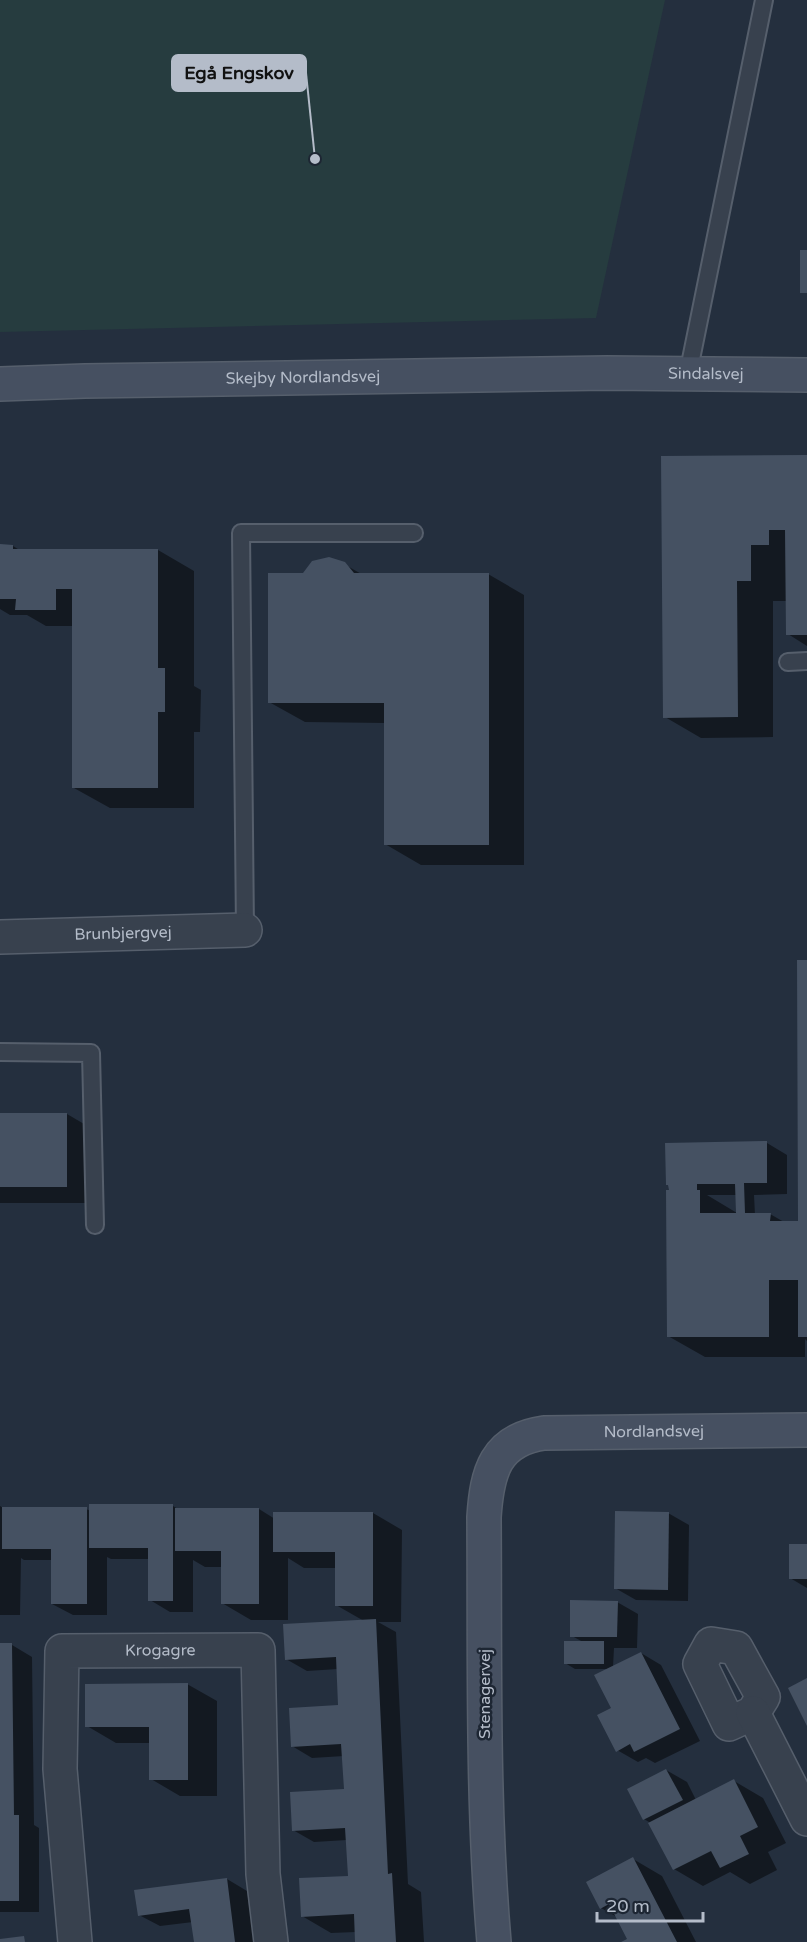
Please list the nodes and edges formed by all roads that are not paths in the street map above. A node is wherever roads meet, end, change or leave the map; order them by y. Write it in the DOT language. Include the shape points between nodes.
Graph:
graph roads {
  1 [pos="764,0"];
  2 [pos="607,374"];
  3 [pos="688,374"];
  4 [pos="807,375"];
  5 [pos="0,384"];
  6 [pos="414,534"];
  7 [pos="807,661"];
  8 [pos="788,662"];
  9 [pos="245,930"];
  10 [pos="0,937"];
  11 [pos="0,1052"];
  12 [pos="95,1225"];
  13 [pos="807,1430"];
  14 [pos="503,1451"];
  15 [pos="753,1713"];
  16 [pos="807,1819"];
  17 [pos="75,1942"];
  18 [pos="271,1942"];
  19 [pos="494,1942"];
  1 -- 3 [label="lane"];
  2 -- 3 [label="street, Sindalsvej"];
  2 -- 5 [label="street, Skejby Nordlandsvej"];
  3 -- 4 [label="street, Sindalsvej"];
  6 -- 9 [label="lane" via="241,533"];
  7 -- 8 [label="lane"];
  9 -- 10 [label="street, Brunbjergvej"];
  11 -- 12 [label="lane" via="92,1053"];
  13 -- 14 [label="street, Nordlandsvej" via="544,1433 521,1438"];
  14 -- 19 [label="street, Stenagervej" via="493,1467 484,1516 487,1838"];
  15 -- 16 [label="street"];
  17 -- 18 [label="street, Krogagre" via="60,1769 62,1651 246,1650 258,1650 263,1874"];
}
